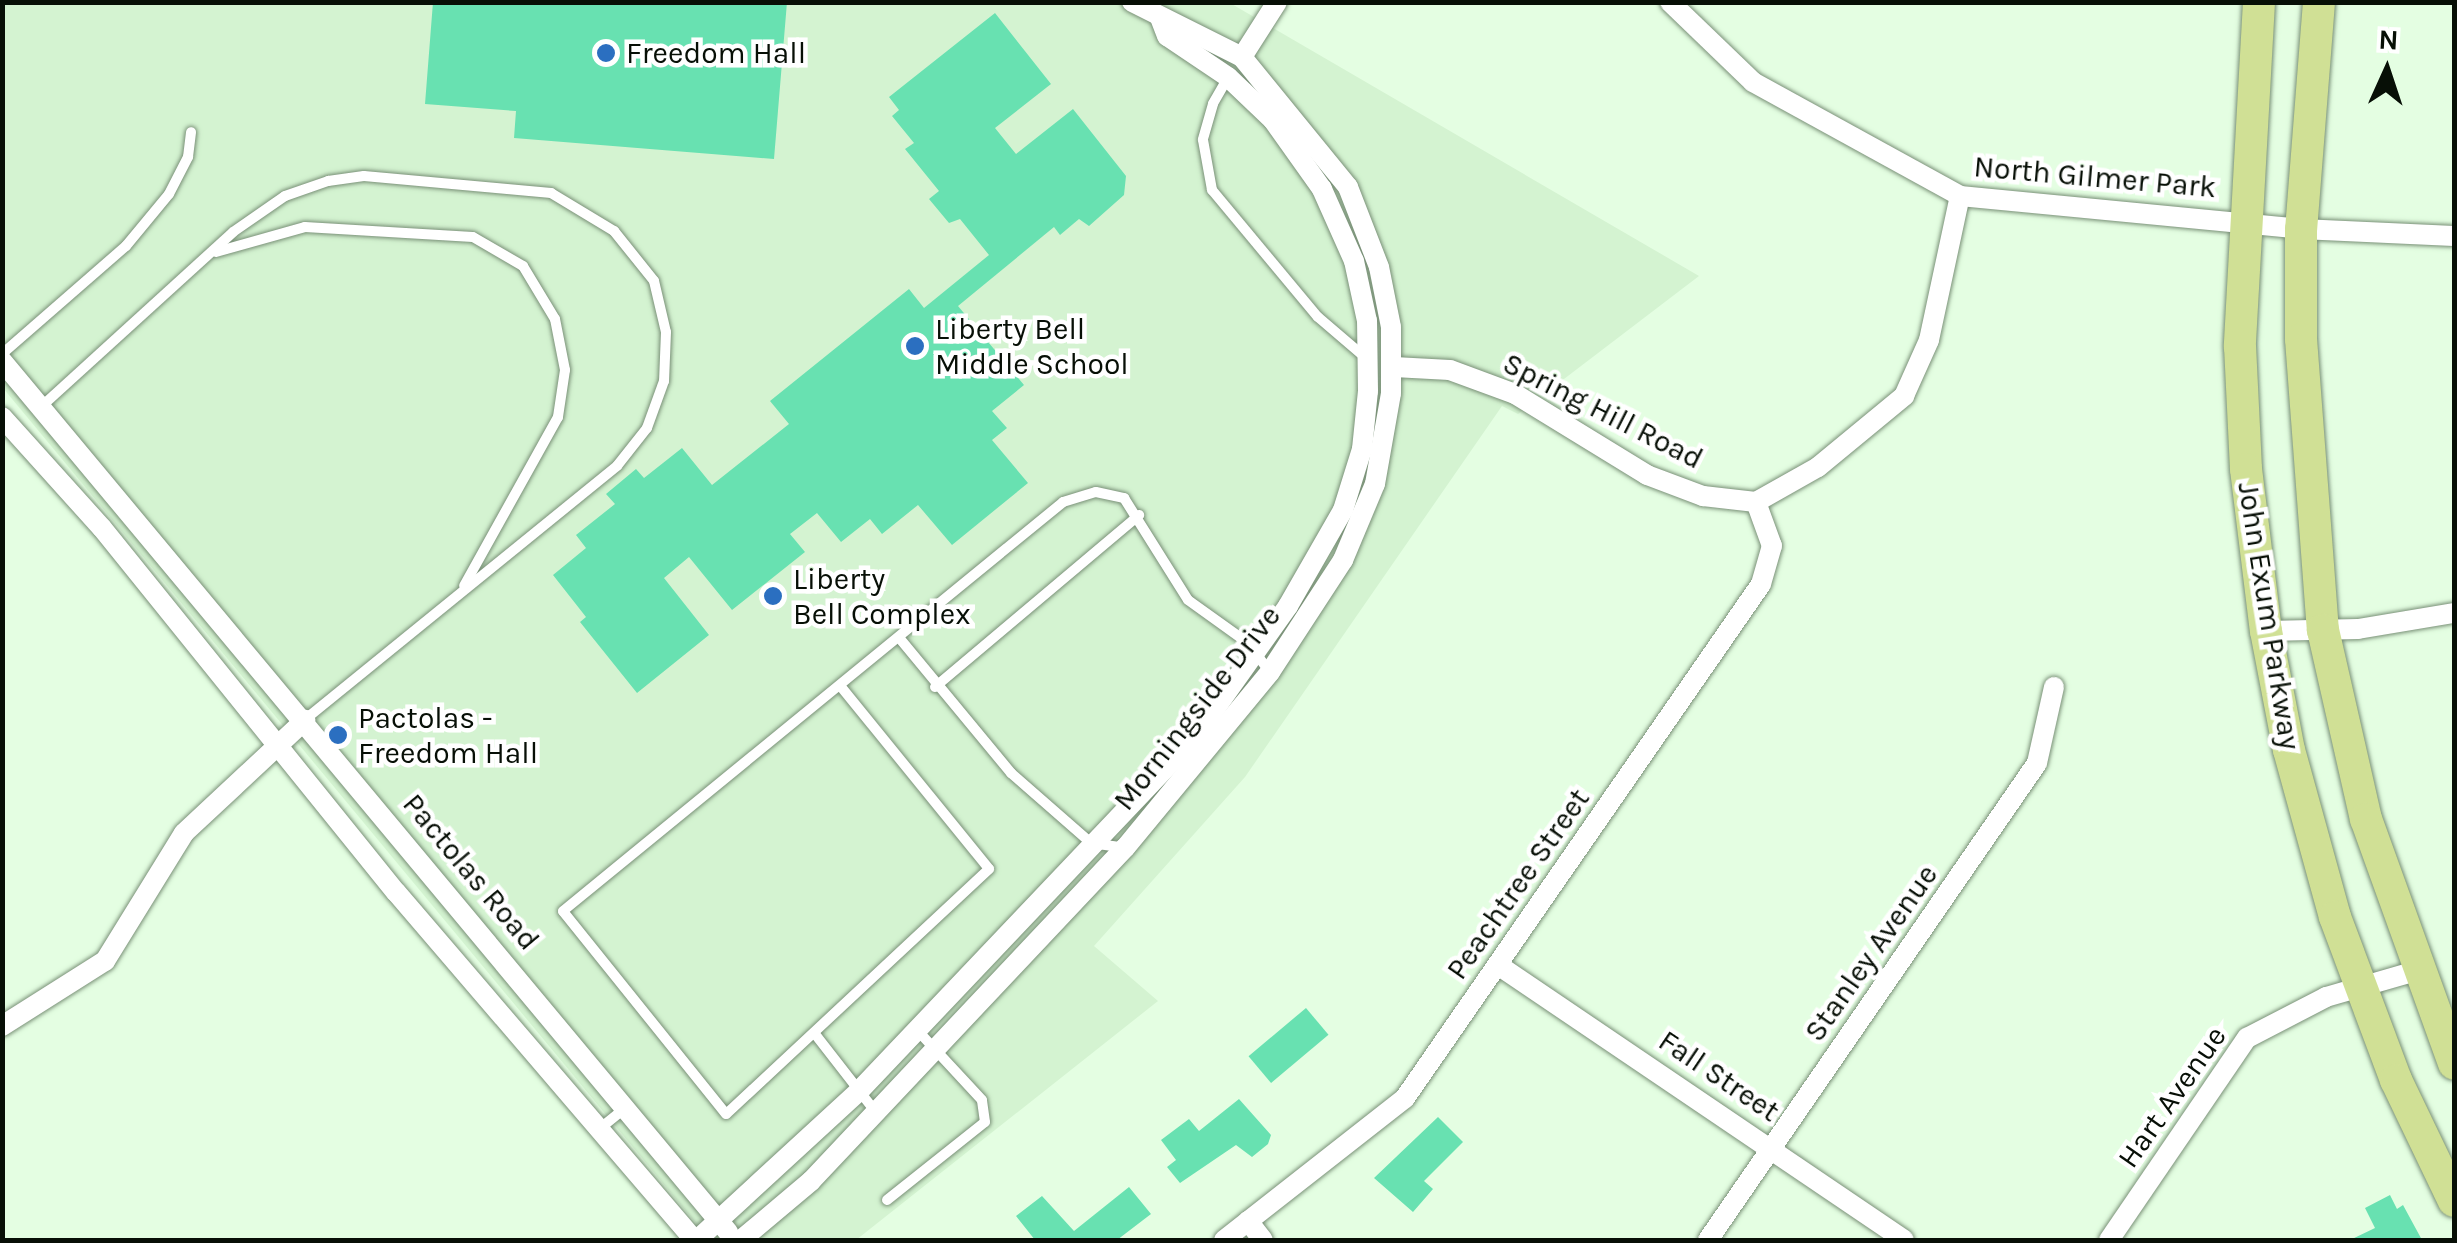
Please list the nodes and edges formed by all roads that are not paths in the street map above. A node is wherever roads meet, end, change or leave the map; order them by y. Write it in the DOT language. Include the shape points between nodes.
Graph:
graph roads {
  1 [pos="1132,2"];
  2 [pos="1277,2"];
  3 [pos="1670,2"];
  4 [pos="2259,2"];
  5 [pos="2319,2"];
  6 [pos="1160,18"];
  7 [pos="1242,57"];
  8 [pos="1228,77"];
  9 [pos="190,132"];
  10 [pos="1960,196"];
  11 [pos="2244,222"];
  12 [pos="2302,229"];
  13 [pos="2454,236"];
  14 [pos="209,254"];
  15 [pos="2,354"];
  16 [pos="2,362"];
  17 [pos="1370,362"];
  18 [pos="1394,368"];
  19 [pos="42,406"];
  20 [pos="2,418"];
  21 [pos="1756,502"];
  22 [pos="1139,515"];
  23 [pos="462,592"];
  24 [pos="2454,613"];
  25 [pos="2266,630"];
  26 [pos="2323,630"];
  27 [pos="901,640"];
  28 [pos="1256,654"];
  29 [pos="1270,672"];
  30 [pos="2054,687"];
  31 [pos="842,688"];
  32 [pos="935,688"];
  33 [pos="305,720"];
  34 [pos="280,746"];
  35 [pos="1091,844"];
  36 [pos="1126,848"];
  37 [pos="1498,965"];
  38 [pos="2416,971"];
  39 [pos="2360,985"];
  40 [pos="2,1026"];
  41 [pos="918,1031"];
  42 [pos="815,1034"];
  43 [pos="935,1048"];
  44 [pos="2454,1064"];
  45 [pos="859,1091"];
  46 [pos="628,1106"];
  47 [pos="876,1111"];
  48 [pos="598,1131"];
  49 [pos="1773,1148"];
  50 [pos="887,1200"];
  51 [pos="2454,1201"];
  52 [pos="1248,1221"];
  53 [pos="720,1222"];
  54 [pos="696,1240"];
  55 [pos="738,1240"];
  56 [pos="1224,1240"];
  57 [pos="1263,1240"];
  58 [pos="1708,1240"];
  59 [pos="1904,1240"];
  60 [pos="2109,1240"];
  1 -- 6 [label="street"];
  2 -- 7 [label="street"];
  3 -- 10 [label="street, North Gilmer Park" via="1754,82"];
  4 -- 11 [label="main road, John Exum Parkway"];
  5 -- 12 [label="main road, John Exum Parkway"];
  6 -- 7 [label="street" via="1173,18"];
  6 -- 8 [label="street, Morningside Drive" via="1167,36"];
  7 -- 8 [label="lane"];
  7 -- 18 [label="street, Morningside Drive" via="1348,187 1379,268"];
  8 -- 17 [label="street, Morningside Drive" via="1274,120 1333,210 1358,277"];
  8 -- 17 [label="lane" via="1203,140 1212,190 1318,317"];
  9 -- 15 [label="lane" via="188,157 169,194 137,233"];
  10 -- 11 [label="street, North Gilmer Park"];
  10 -- 21 [label="street" via="1929,340 1904,396 1818,467"];
  11 -- 12 [label="street, North Gilmer Park"];
  11 -- 25 [label="main road, John Exum Parkway" via="2246,468"];
  12 -- 13 [label="street, North Gilmer Park"];
  12 -- 26 [label="main road, John Exum Parkway" via="2305,451"];
  14 -- 19 [label="lane"];
  14 -- 23 [label="lane" via="305,227 473,238 522,266 555,319 565,370 558,417"];
  14 -- 23 [label="lane" via="285,196 364,176 552,193 614,231 654,281 666,332 664,381 647,428 617,466"];
  16 -- 19 [label="street, Pactolas Road"];
  17 -- 18 [label="lane"];
  17 -- 28 [label="street, Morningside Drive" via="1362,449 1343,510"];
  18 -- 21 [label="street, Spring Hill Road" via="1450,370 1515,394 1647,475 1703,496"];
  18 -- 29 [label="street, Morningside Drive" via="1384,453 1363,520"];
  19 -- 33 [label="street, Pactolas Road"];
  20 -- 34 [label="street"];
  21 -- 37 [label="street, Peachtree Street" via="1772,546 1761,584"];
  22 -- 27 [label="lane" via="1110,494 1080,493"];
  22 -- 28 [label="lane" via="1188,600"];
  22 -- 32 [label="lane"];
  23 -- 33 [label="lane"];
  24 -- 26 [label="street"];
  25 -- 26 [label="street"];
  25 -- 39 [label="main road, John Exum Parkway" via="2314,848"];
  26 -- 38 [label="main road, John Exum Parkway" via="2366,820"];
  27 -- 31 [label="lane"];
  27 -- 32 [label="lane"];
  28 -- 29 [label="lane"];
  28 -- 35 [label="street, Morningside Drive" via="1195,737"];
  29 -- 36 [label="street, Morningside Drive"];
  30 -- 49 [label="street, Stanley Avenue" via="2038,764"];
  31 -- 42 [label="lane" via="989,869"];
  31 -- 42 [label="lane" via="564,911 726,1114"];
  32 -- 35 [label="lane" via="1010,773"];
  33 -- 34 [label="street"];
  33 -- 46 [label="street, Pactolas Road"];
  34 -- 40 [label="street" via="184,834 105,961"];
  34 -- 48 [label="street"];
  35 -- 36 [label="lane"];
  35 -- 41 [label="street, Morningside Drive"];
  36 -- 43 [label="street, Morningside Drive"];
  37 -- 49 [label="street, Fall Street"];
  37 -- 52 [label="street, Peachtree Street" via="1405,1098"];
  38 -- 39 [label="street, Hart Avenue"];
  38 -- 44 [label="main road, John Exum Parkway"];
  39 -- 51 [label="main road, John Exum Parkway"];
  39 -- 60 [label="street, Hart Avenue" via="2277,1018 2246,1038"];
  41 -- 43 [label="lane"];
  41 -- 45 [label="street, Morningside Drive"];
  42 -- 45 [label="lane"];
  43 -- 47 [label="street, Morningside Drive"];
  43 -- 50 [label="lane" via="982,1100 985,1122"];
  45 -- 47 [label="lane"];
  45 -- 53 [label="street, Morningside Drive"];
  46 -- 48 [label="lane"];
  46 -- 53 [label="street, Pactolas Road"];
  47 -- 55 [label="street, Morningside Drive" via="812,1180"];
  48 -- 54 [label="street"];
  49 -- 58 [label="street, Stanley Avenue"];
  49 -- 59 [label="street, Fall Street"];
  52 -- 56 [label="street, Peachtree Street"];
  52 -- 57 [label="street"];
  53 -- 54 [label="street, Morningside Drive"];
  53 -- 55 [label="street, Pactolas Road"];
}
